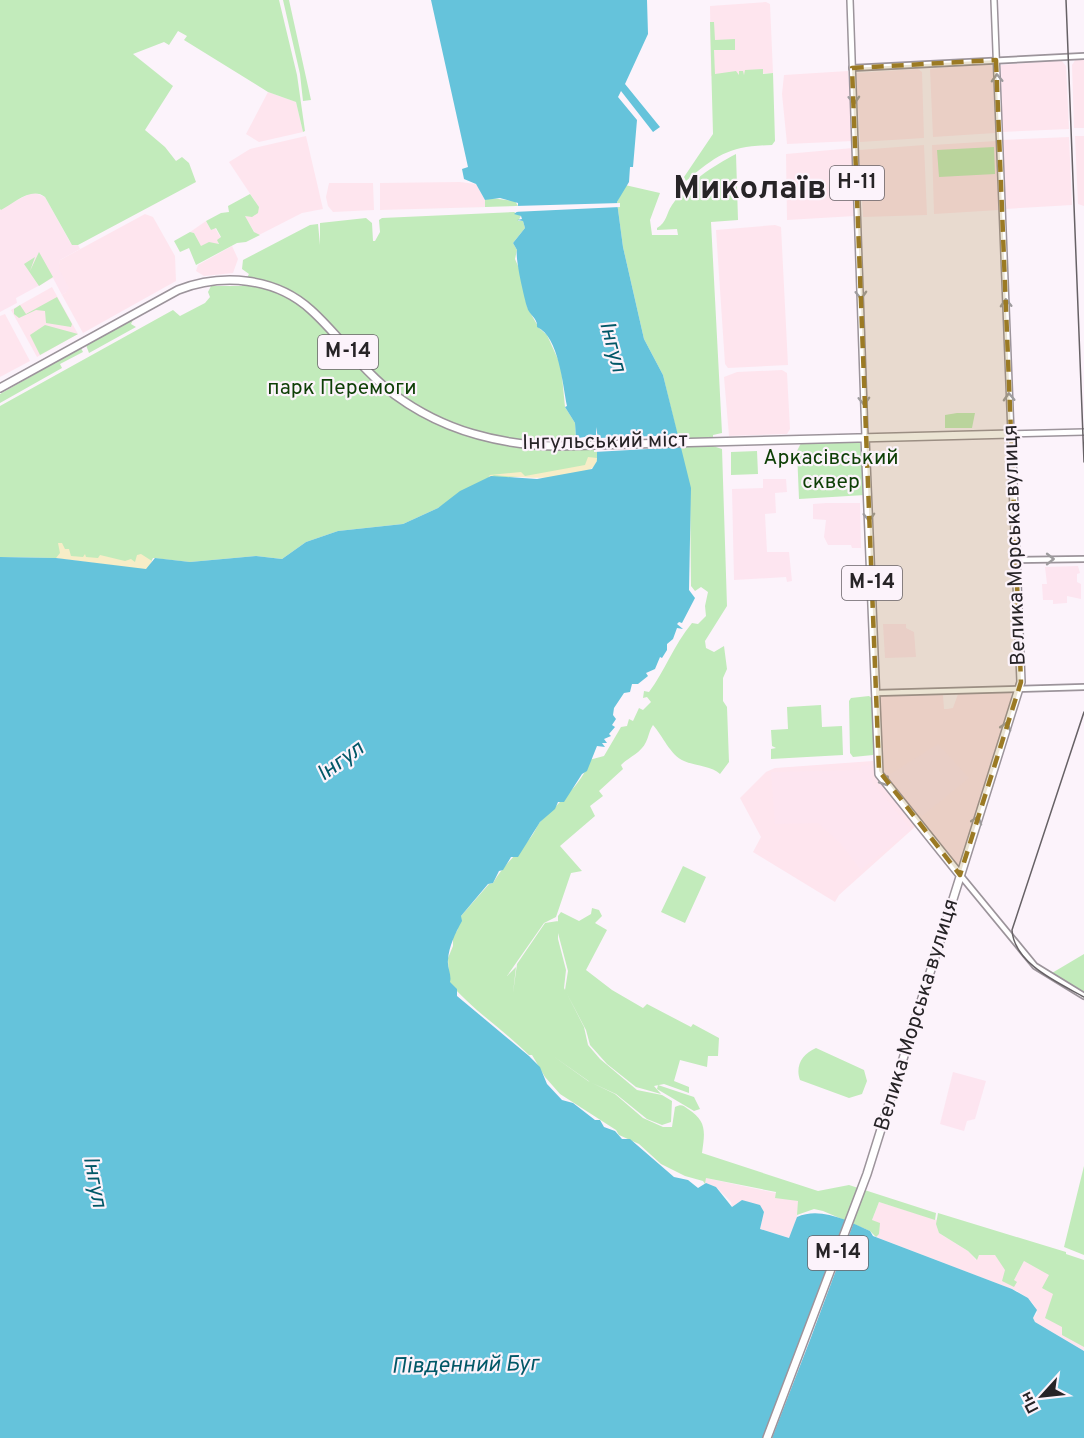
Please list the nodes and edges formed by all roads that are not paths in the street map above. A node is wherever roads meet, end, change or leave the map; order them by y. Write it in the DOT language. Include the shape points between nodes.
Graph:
graph roads {
  1 [pos="850,0"];
  2 [pos="994,0"];
  3 [pos="1084,56"];
  4 [pos="996,60"];
  5 [pos="852,68"];
  6 [pos="0,388"];
  7 [pos="1084,432"];
  8 [pos="1011,434"];
  9 [pos="866,437"];
  10 [pos="1084,559"];
  11 [pos="1016,560"];
  12 [pos="1084,687"];
  13 [pos="1019,688"];
  14 [pos="876,693"];
  15 [pos="960,875"];
  16 [pos="1084,996"];
  17 [pos="767,1438"];
  1 -- 5 [label="main road, Н-11"];
  2 -- 4 [label="main road, Велика Морська вулиця"];
  3 -- 4 [label="street"];
  4 -- 5 [label="street"];
  8 -- 4 [label="main road, Велика Морська вулиця, one-way"];
  5 -- 9 [label="main road, Н-11, one-way"];
  6 -- 9 [label="highway, Інгульський міст / М-14" via="169,294 204,282 233,279 267,285 300,301 357,362 393,394 420,411 462,431 501,441 537,446"];
  7 -- 8 [label="main road"];
  8 -- 9 [label="highway, М-14"];
  8 -- 11 [label="highway, Велика Морська вулиця / М-14"];
  9 -- 14 [label="highway, М-14, one-way"];
  11 -- 10 [label="street, one-way"];
  11 -- 13 [label="highway, Велика Морська вулиця / М-14"];
  12 -- 13 [label="street"];
  13 -- 14 [label="street"];
  15 -- 13 [label="highway, Велика Морська вулиця / М-14, one-way"];
  14 -- 15 [label="highway, М-14, one-way" via="880,777"];
  15 -- 16 [label="street" via="1035,966"];
  15 -- 17 [label="highway, Велика Морська вулиця / М-14" via="867,1174"];
}
